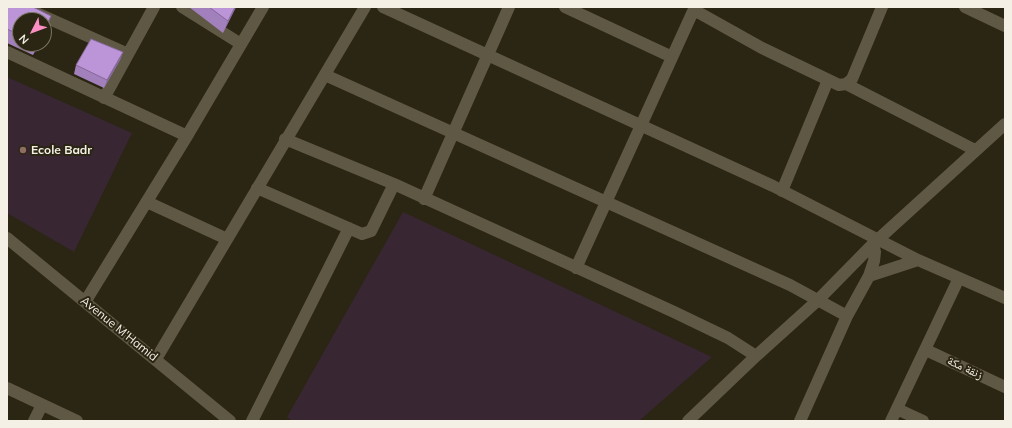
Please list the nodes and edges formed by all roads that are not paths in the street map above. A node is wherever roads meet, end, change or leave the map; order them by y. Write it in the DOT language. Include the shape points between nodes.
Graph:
graph roads {
  1 [pos="23,7"];
  2 [pos="154,7"];
  3 [pos="182,7"];
  4 [pos="263,7"];
  5 [pos="365,7"];
  6 [pos="383,7"];
  7 [pos="509,7"];
  8 [pos="565,7"];
  9 [pos="882,7"];
  10 [pos="965,7"];
  11 [pos="694,8"];
  12 [pos="1005,26"];
  13 [pos="242,44"];
  14 [pos="7,52"];
  15 [pos="128,54"];
  16 [pos="489,56"];
  17 [pos="672,57"];
  18 [pos="325,75"];
  19 [pos="828,80"];
  20 [pos="846,84"];
  21 [pos="104,98"];
  22 [pos="641,125"];
  23 [pos="1003,129"];
  24 [pos="454,133"];
  25 [pos="187,136"];
  26 [pos="285,139"];
  27 [pos="975,150"];
  28 [pos="394,184"];
  29 [pos="256,188"];
  30 [pos="782,191"];
  31 [pos="424,199"];
  32 [pos="147,202"];
  33 [pos="606,202"];
  34 [pos="349,228"];
  35 [pos="7,238"];
  36 [pos="227,239"];
  37 [pos="877,242"];
  38 [pos="918,260"];
  39 [pos="576,268"];
  40 [pos="869,276"];
  41 [pos="960,278"];
  42 [pos="1005,298"];
  43 [pos="817,301"];
  44 [pos="86,302"];
  45 [pos="847,316"];
  46 [pos="926,350"];
  47 [pos="756,356"];
  48 [pos="156,359"];
  49 [pos="1005,387"];
  50 [pos="7,388"];
  51 [pos="42,405"];
  52 [pos="897,409"];
  53 [pos="34,421"];
  54 [pos="77,421"];
  55 [pos="230,421"];
  56 [pos="252,421"];
  57 [pos="688,421"];
  58 [pos="800,421"];
  59 [pos="891,421"];
  60 [pos="923,421"];
  1 -- 15 [label="street"];
  2 -- 15 [label="street"];
  3 -- 13 [label="street"];
  4 -- 13 [label="street"];
  5 -- 18 [label="street"];
  6 -- 16 [label="street"];
  7 -- 16 [label="street"];
  8 -- 17 [label="street"];
  9 -- 20 [label="street" via="852,79"];
  10 -- 12 [label="street"];
  11 -- 17 [label="street"];
  11 -- 19 [label="street" via="762,48"];
  13 -- 25 [label="street"];
  14 -- 21 [label="street"];
  15 -- 21 [label="street"];
  16 -- 22 [label="street"];
  16 -- 24 [label="street"];
  17 -- 22 [label="street"];
  18 -- 24 [label="street"];
  18 -- 26 [label="street"];
  19 -- 20 [label="street" via="839,85"];
  19 -- 30 [label="street"];
  20 -- 27 [label="street"];
  21 -- 25 [label="street"];
  22 -- 30 [label="street"];
  22 -- 33 [label="street"];
  23 -- 27 [label="street"];
  24 -- 31 [label="street"];
  24 -- 33 [label="street"];
  25 -- 32 [label="street"];
  26 -- 28 [label="street"];
  26 -- 29 [label="street"];
  27 -- 37 [label="street"];
  28 -- 31 [label="street"];
  28 -- 34 [label="street" via="371,231 362,234"];
  29 -- 34 [label="street"];
  29 -- 36 [label="street"];
  30 -- 37 [label="street"];
  31 -- 39 [label="street"];
  32 -- 36 [label="street"];
  32 -- 44 [label="street"];
  33 -- 39 [label="street"];
  33 -- 43 [label="street" via="790,285"];
  34 -- 56 [label="street"];
  35 -- 44 [label="street, Avenue M'Hamid"];
  36 -- 48 [label="street"];
  37 -- 38 [label="street"];
  37 -- 40 [label="street"];
  37 -- 43 [label="street"];
  38 -- 40 [label="street"];
  38 -- 41 [label="street"];
  39 -- 47 [label="street" via="728,338"];
  40 -- 45 [label="street"];
  41 -- 42 [label="street"];
  41 -- 46 [label="street"];
  43 -- 45 [label="street"];
  43 -- 47 [label="street"];
  44 -- 48 [label="street, Avenue M'Hamid"];
  45 -- 58 [label="street"];
  46 -- 49 [label="street, زنقة مكة"];
  46 -- 52 [label="street"];
  47 -- 57 [label="street"];
  48 -- 55 [label="street, Avenue M'Hamid"];
  50 -- 51 [label="street"];
  51 -- 53 [label="street"];
  51 -- 54 [label="street"];
  52 -- 59 [label="street"];
  52 -- 60 [label="street"];
}
